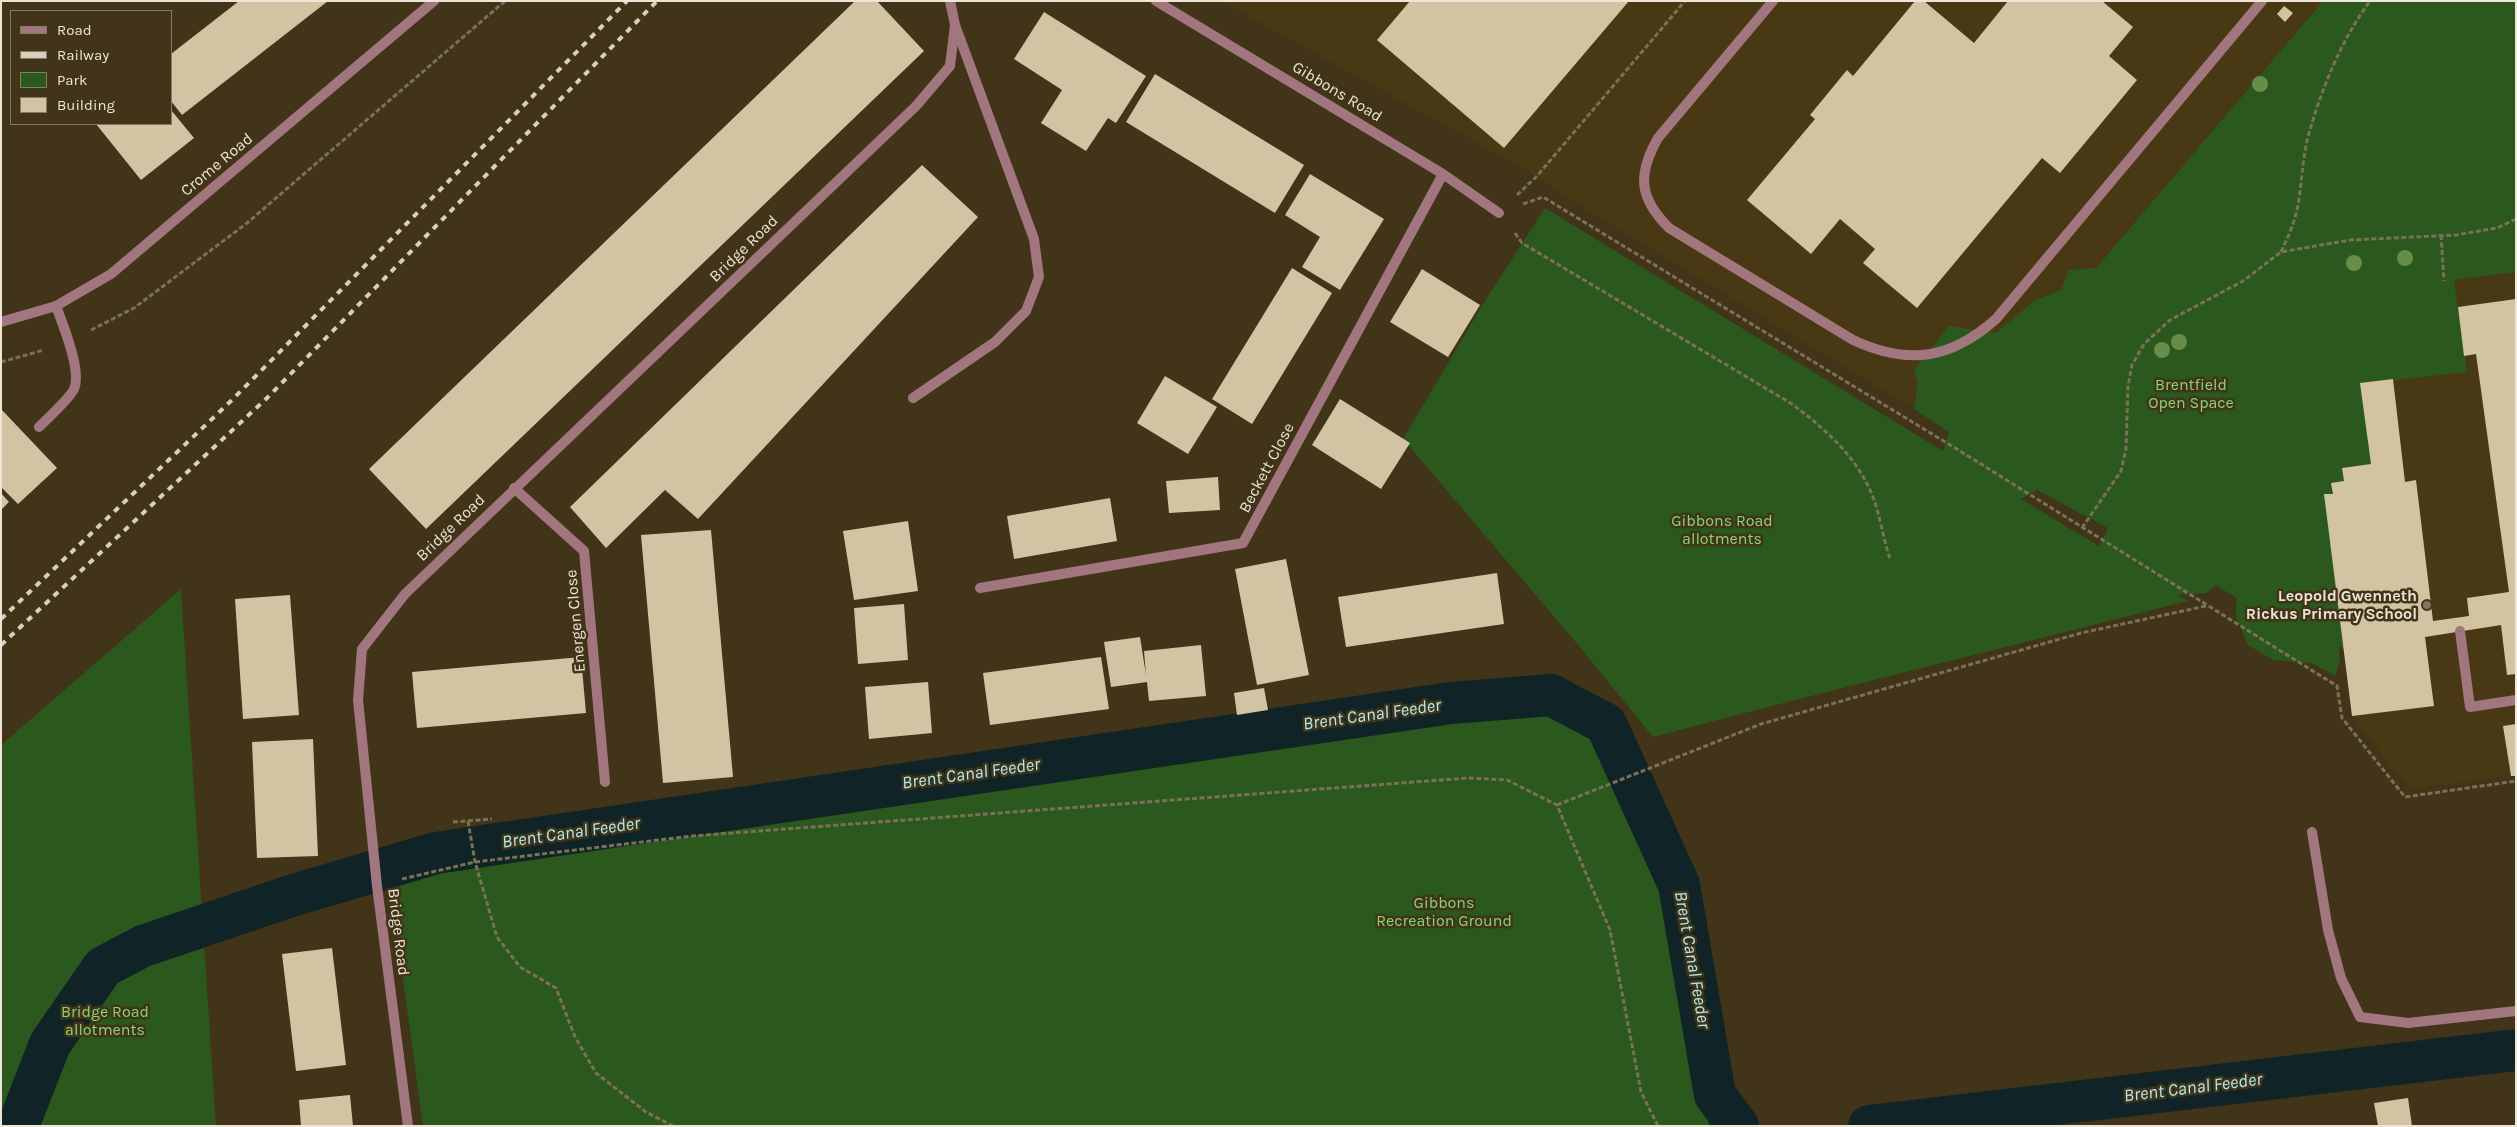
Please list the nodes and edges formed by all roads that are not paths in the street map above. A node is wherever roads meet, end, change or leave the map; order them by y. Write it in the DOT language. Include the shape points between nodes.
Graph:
graph roads {
  1 [pos="434,1"];
  2 [pos="950,1"];
  3 [pos="1156,1"];
  4 [pos="1773,1"];
  5 [pos="2262,1"];
  6 [pos="955,25"];
  7 [pos="1444,174"];
  8 [pos="1499,213"];
  9 [pos="56,306"];
  10 [pos="1,322"];
  11 [pos="913,398"];
  12 [pos="40,427"];
  13 [pos="514,488"];
  14 [pos="980,588"];
  15 [pos="2460,632"];
  16 [pos="2516,700"];
  17 [pos="605,782"];
  18 [pos="2312,832"];
  19 [pos="2516,1011"];
  20 [pos="408,1126"];
  1 -- 9 [label="street, Crome Road" via="111,274"];
  2 -- 6 [label="street"];
  3 -- 7 [label="street, Gibbons Road"];
  4 -- 5 [label="street" via="1658,138 1647,156 1644,188 1649,204 1670,228 1853,340 1894,355 1920,355 1958,347 1996,319"];
  6 -- 11 [label="street" via="1034,239 1039,277 1026,311 995,342"];
  6 -- 13 [label="street, Bridge Road" via="950,66 916,106"];
  7 -- 8 [label="street, Gibbons Road"];
  7 -- 14 [label="street, Beckett Close" via="1243,543"];
  9 -- 10 [label="street, Crome Road"];
  9 -- 12 [label="street" via="70,348 75,372 74,389"];
  13 -- 17 [label="street, Energen Close" via="584,551"];
  13 -- 20 [label="street, Bridge Road" via="405,594 362,649 358,700 377,886"];
  15 -- 16 [label="street" via="2470,707"];
  18 -- 19 [label="street" via="2328,930 2341,978 2360,1017 2408,1023"];
}
